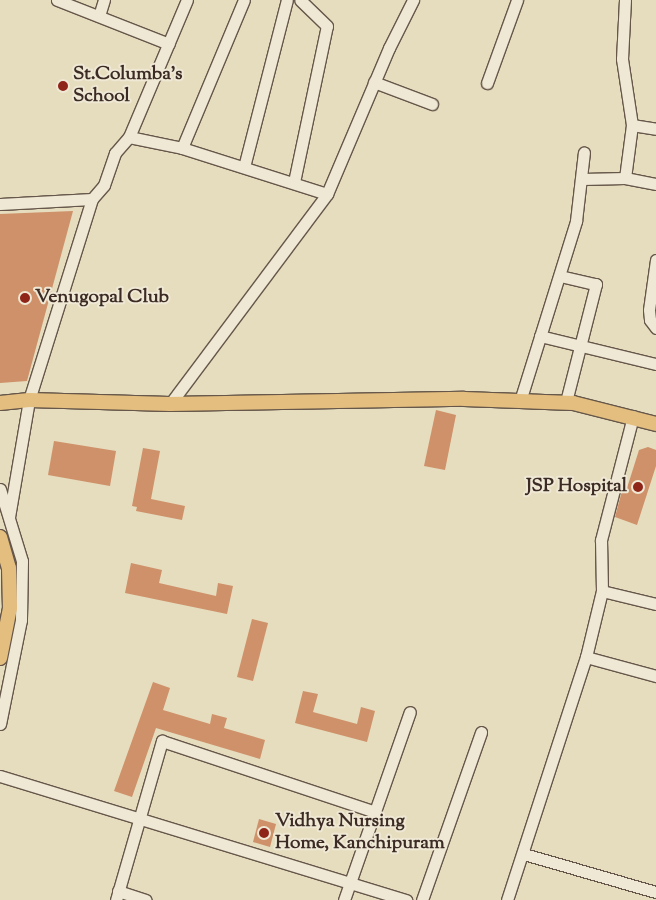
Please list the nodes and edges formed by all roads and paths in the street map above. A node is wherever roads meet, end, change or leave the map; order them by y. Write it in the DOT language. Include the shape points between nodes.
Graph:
graph roads {
  1 [pos="57,0"];
  2 [pos="104,0"];
  3 [pos="187,0"];
  4 [pos="244,0"];
  5 [pos="287,0"];
  6 [pos="300,0"];
  7 [pos="413,0"];
  8 [pos="517,0"];
  9 [pos="625,0"];
  10 [pos="99,16"];
  11 [pos="169,44"];
  12 [pos="374,82"];
  13 [pos="487,83"];
  14 [pos="432,104"];
  15 [pos="632,125"];
  16 [pos="656,129"];
  17 [pos="129,137"];
  18 [pos="182,148"];
  19 [pos="584,152"];
  20 [pos="244,167"];
  21 [pos="624,178"];
  22 [pos="582,180"];
  23 [pos="294,182"];
  24 [pos="656,184"];
  25 [pos="327,194"];
  26 [pos="92,199"];
  27 [pos="0,204"];
  28 [pos="656,260"];
  29 [pos="560,276"];
  30 [pos="656,328"];
  31 [pos="540,336"];
  32 [pos="581,344"];
  33 [pos="656,364"];
  34 [pos="30,400"];
  35 [pos="520,401"];
  36 [pos="566,402"];
  37 [pos="0,404"];
  38 [pos="170,404"];
  39 [pos="633,416"];
  40 [pos="656,424"];
  41 [pos="0,489"];
  42 [pos="9,517"];
  43 [pos="0,536"];
  44 [pos="602,591"];
  45 [pos="656,604"];
  46 [pos="586,657"];
  47 [pos="0,658"];
  48 [pos="656,676"];
  49 [pos="410,712"];
  50 [pos="0,724"];
  51 [pos="481,732"];
  52 [pos="0,776"];
  53 [pos="375,812"];
  54 [pos="138,819"];
  55 [pos="524,854"];
  56 [pos="349,883"];
  57 [pos="656,892"];
  58 [pos="117,896"];
  59 [pos="146,900"];
  60 [pos="344,900"];
  61 [pos="406,900"];
  62 [pos="422,900"];
  63 [pos="507,900"];
  1 -- 10 [label="street"];
  2 -- 10 [label="street"];
  3 -- 11 [label="street"];
  4 -- 18 [label="street"];
  5 -- 20 [label="street"];
  6 -- 23 [label="street" via="327,26"];
  7 -- 12 [label="street"];
  8 -- 13 [label="street"];
  9 -- 15 [label="street" via="622,59"];
  10 -- 11 [label="street"];
  11 -- 17 [label="street"];
  12 -- 14 [label="street"];
  12 -- 25 [label="street"];
  15 -- 16 [label="street"];
  15 -- 21 [label="street"];
  17 -- 18 [label="street"];
  17 -- 26 [label="street" via="115,153 104,185"];
  18 -- 20 [label="street"];
  19 -- 22 [label="street"];
  20 -- 23 [label="street"];
  21 -- 22 [label="street"];
  21 -- 24 [label="street"];
  22 -- 29 [label="street" via="576,221"];
  23 -- 25 [label="street"];
  25 -- 38 [label="street"];
  26 -- 27 [label="street"];
  26 -- 34 [label="street"];
  28 -- 30 [label="street" via="649,310 650,320"];
  29 -- 31 [label="street"];
  29 -- 32 [label="street" via="596,284"];
  31 -- 32 [label="street"];
  31 -- 35 [label="street"];
  32 -- 33 [label="street"];
  32 -- 36 [label="street"];
  34 -- 37 [label="main road"];
  34 -- 38 [label="main road"];
  34 -- 42 [label="street"];
  35 -- 36 [label="main road"];
  35 -- 38 [label="main road"];
  36 -- 39 [label="main road"];
  39 -- 40 [label="main road"];
  39 -- 44 [label="street" via="601,540"];
  41 -- 42 [label="street"];
  42 -- 50 [label="street" via="22,561 21,620"];
  43 -- 47 [label="main road" via="8,568 10,608"];
  44 -- 45 [label="street"];
  44 -- 46 [label="street"];
  46 -- 48 [label="street"];
  46 -- 55 [label="street"];
  49 -- 53 [label="street"];
  51 -- 62 [label="street"];
  52 -- 54 [label="street"];
  53 -- 54 [label="street" via="162,741"];
  53 -- 56 [label="street"];
  54 -- 56 [label="street"];
  54 -- 58 [label="street"];
  55 -- 57 [label="street"];
  55 -- 63 [label="street"];
  56 -- 60 [label="street"];
  56 -- 61 [label="street"];
  58 -- 59 [label="street"];
}
